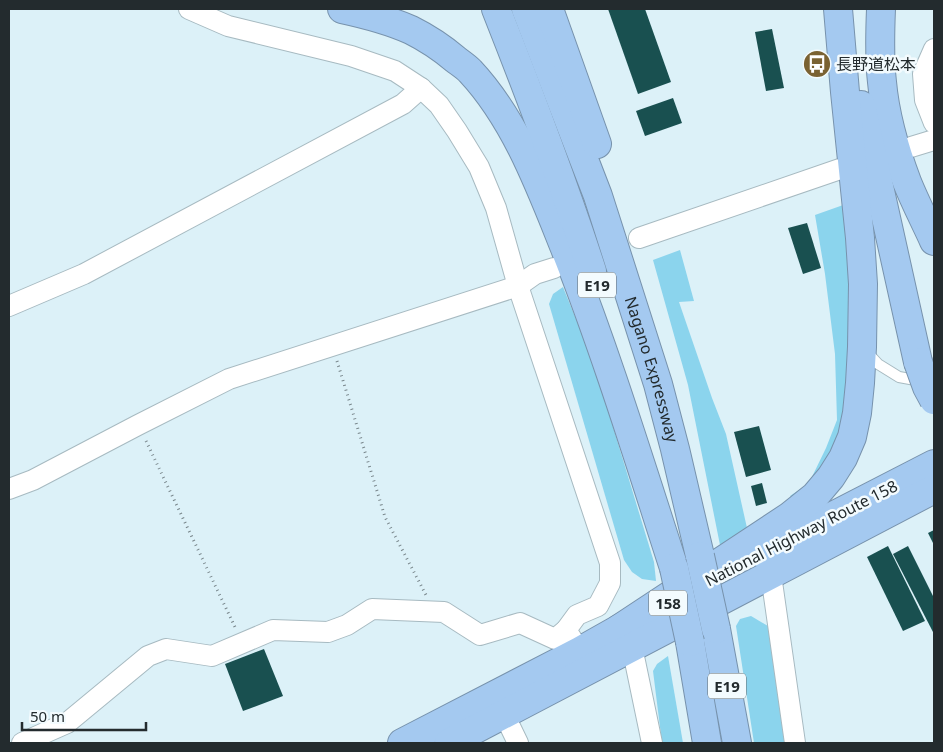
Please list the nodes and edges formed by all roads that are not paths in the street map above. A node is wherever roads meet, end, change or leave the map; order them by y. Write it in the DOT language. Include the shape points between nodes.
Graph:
graph roads {
  1 [pos="189,9"];
  2 [pos="342,9"];
  3 [pos="496,9"];
  4 [pos="526,9"];
  5 [pos="549,9"];
  6 [pos="838,9"];
  7 [pos="843,9"];
  8 [pos="881,9"];
  9 [pos="934,49"];
  10 [pos="421,88"];
  11 [pos="934,123"];
  12 [pos="934,140"];
  13 [pos="910,147"];
  14 [pos="840,169"];
  15 [pos="907,181"];
  16 [pos="934,224"];
  17 [pos="639,238"];
  18 [pos="934,241"];
  19 [pos="554,268"];
  20 [pos="518,286"];
  21 [pos="9,306"];
  22 [pos="862,347"];
  23 [pos="926,370"];
  24 [pos="658,384"];
  25 [pos="934,400"];
  26 [pos="934,464"];
  27 [pos="934,488"];
  28 [pos="9,489"];
  29 [pos="674,568"];
  30 [pos="771,575"];
  31 [pos="626,638"];
  32 [pos="573,640"];
  33 [pos="504,714"];
  34 [pos="22,743"];
  35 [pos="402,743"];
  36 [pos="449,743"];
  37 [pos="518,743"];
  38 [pos="652,743"];
  39 [pos="707,743"];
  40 [pos="737,743"];
  41 [pos="795,743"];
  1 -- 10 [label="street" via="228,26 395,70"];
  2 -- 29 [label="highway" via="374,16 411,30 442,48 469,70 514,132 587,304"];
  3 -- 29 [label="highway, Nagano Expressway / E19" via="574,215 602,302 645,448"];
  4 -- 24 [label="highway, Nagano Expressway / E19" via="598,196"];
  5 -- 24 [label="highway" via="600,154 668,368"];
  6 -- 22 [label="highway" via="860,238"];
  7 -- 23 [label="highway" via="858,89"];
  8 -- 15 [label="highway" via="880,55 886,110"];
  9 -- 11 [label="street" via="922,74 925,100"];
  10 -- 20 [label="street" via="457,130 479,167 496,208"];
  10 -- 21 [label="street" via="403,104 84,274"];
  12 -- 13 [label="street"];
  14 -- 17 [label="street"];
  15 -- 16 [label="highway"];
  15 -- 18 [label="highway"];
  19 -- 20 [label="street" via="535,274"];
  20 -- 28 [label="street" via="229,379 34,480"];
  20 -- 32 [label="street" via="610,563 610,583 598,606 577,615"];
  22 -- 23 [label="lane" via="878,364 899,377 926,382"];
  22 -- 31 [label="highway" via="852,437 831,477 815,496 790,516"];
  23 -- 25 [label="highway, bridge" via="926,387"];
  24 -- 40 [label="highway, Nagano Expressway / E19, bridge" via="700,556"];
  26 -- 31 [label="highway, National Highway Route 158 / 158" via="765,551"];
  27 -- 30 [label="highway, National Highway Route 158 / 158"];
  29 -- 39 [label="highway, Nagano Expressway / E19, bridge"];
  30 -- 31 [label="highway, National Highway Route 158 / 158"];
  30 -- 41 [label="street"];
  31 -- 32 [label="highway, National Highway Route 158 / 158"];
  31 -- 33 [label="highway, National Highway Route 158 / 158"];
  31 -- 38 [label="street"];
  32 -- 34 [label="street" via="555,639 520,623 480,635 444,612 372,609 347,625 328,632 273,630 212,656 166,649 148,656 67,723"];
  32 -- 35 [label="highway, National Highway Route 158 / 158"];
  33 -- 36 [label="highway, National Highway Route 158 / 158"];
  33 -- 37 [label="street"];
}
